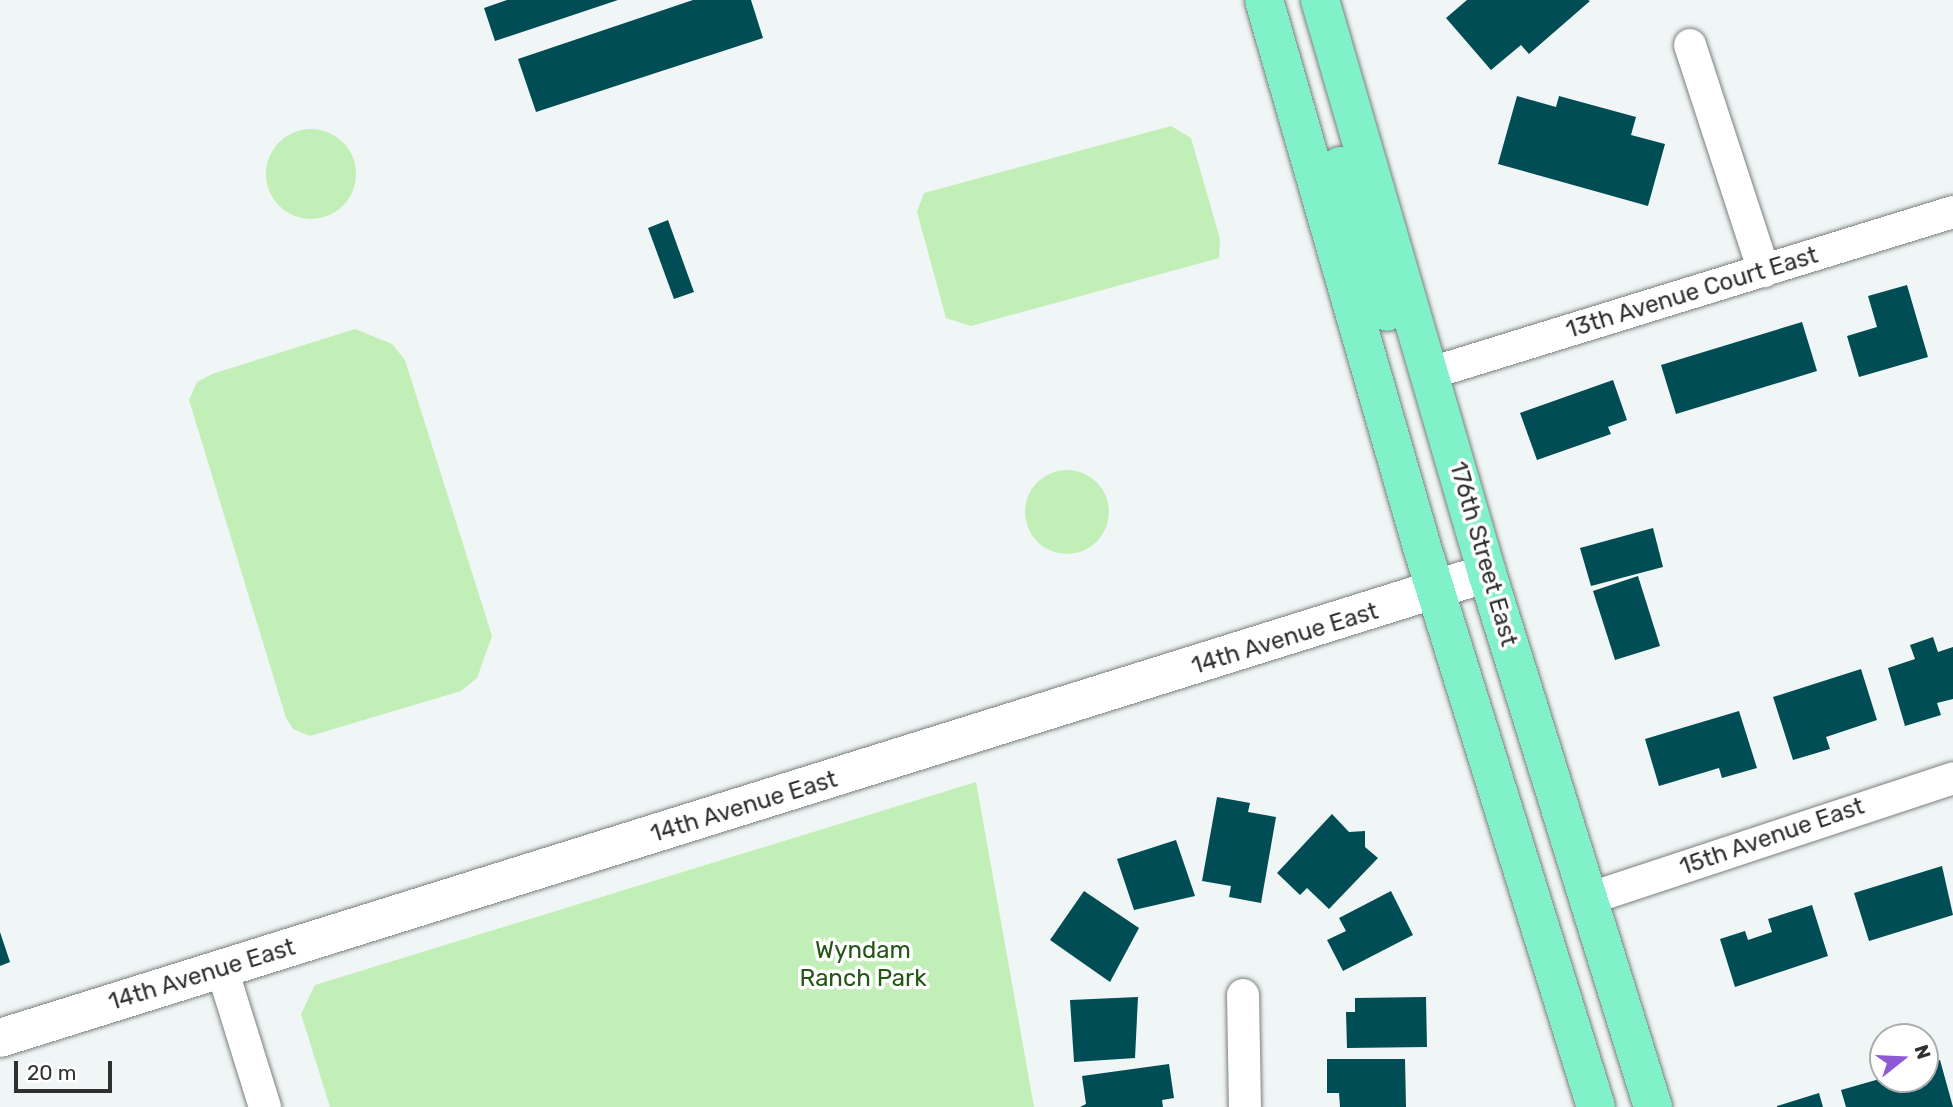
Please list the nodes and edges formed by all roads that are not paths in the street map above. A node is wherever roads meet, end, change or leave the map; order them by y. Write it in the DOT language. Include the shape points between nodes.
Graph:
graph roads {
  1 [pos="1320,0"];
  2 [pos="1266,5"];
  3 [pos="1690,45"];
  4 [pos="1953,212"];
  5 [pos="1764,271"];
  6 [pos="1431,373"];
  7 [pos="1487,573"];
  8 [pos="1436,592"];
  9 [pos="1953,778"];
  10 [pos="1591,898"];
  11 [pos="222,969"];
  12 [pos="1243,995"];
  13 [pos="0,1038"];
  14 [pos="265,1107"];
  15 [pos="1245,1107"];
  16 [pos="1596,1107"];
  17 [pos="1653,1107"];
  1 -- 6 [label="main road, 176th Street East"];
  2 -- 6 [label="main road" via="1302,55 1398,349 1413,366"];
  2 -- 8 [label="main road"];
  3 -- 5 [label="street"];
  4 -- 5 [label="street, 13th Avenue Court East"];
  5 -- 6 [label="street, 13th Avenue Court East"];
  6 -- 7 [label="main road, 176th Street East"];
  7 -- 8 [label="street, 14th Avenue East"];
  7 -- 10 [label="main road, 176th Street East"];
  8 -- 11 [label="street, 14th Avenue East"];
  8 -- 16 [label="main road"];
  9 -- 10 [label="street, 15th Avenue East"];
  10 -- 17 [label="main road, 176th Street East"];
  11 -- 13 [label="street, 14th Avenue East"];
  11 -- 14 [label="street"];
  12 -- 15 [label="street"];
}
